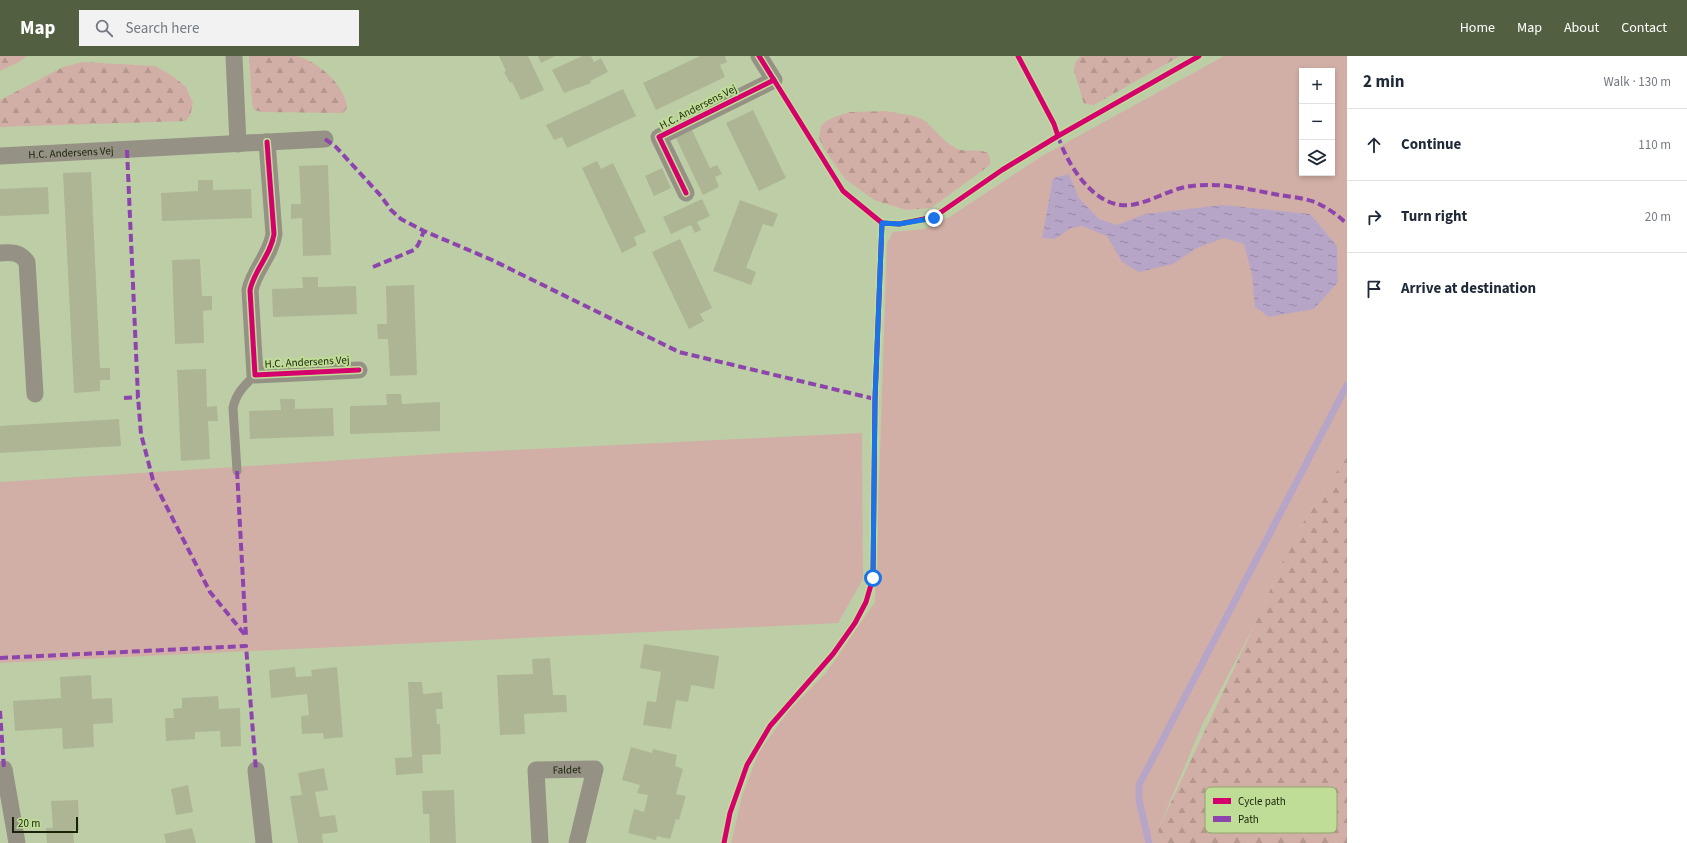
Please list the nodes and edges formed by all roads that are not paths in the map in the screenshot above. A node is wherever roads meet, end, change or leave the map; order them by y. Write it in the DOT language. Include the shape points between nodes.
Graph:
graph roads {
  1 [pos="234,56"];
  2 [pos="759,56"];
  3 [pos="325,139"];
  4 [pos="267,142"];
  5 [pos="238,144"];
  6 [pos="0,156"];
  7 [pos="686,193"];
  8 [pos="0,253"];
  9 [pos="359,370"];
  10 [pos="255,375"];
  11 [pos="35,394"];
  12 [pos="237,471"];
  13 [pos="4,769"];
  14 [pos="256,770"];
  15 [pos="17,843"];
  16 [pos="264,843"];
  17 [pos="540,843"];
  18 [pos="577,843"];
  1 -- 5 [label="street"];
  2 -- 7 [label="street, H.C. Andersens Vej" via="774,80 659,137"];
  3 -- 4 [label="street, H.C. Andersens Vej"];
  4 -- 5 [label="street, H.C. Andersens Vej"];
  4 -- 10 [label="street, H.C. Andersens Vej" via="274,234 272,244 252,281 250,290"];
  5 -- 6 [label="street, H.C. Andersens Vej"];
  8 -- 11 [label="street" via="18,253 27,262"];
  9 -- 10 [label="street, H.C. Andersens Vej"];
  10 -- 12 [label="lane" via="238,393 233,408"];
  13 -- 15 [label="street"];
  14 -- 16 [label="street"];
  17 -- 18 [label="street, Faldet" via="536,770 595,769"];
}
